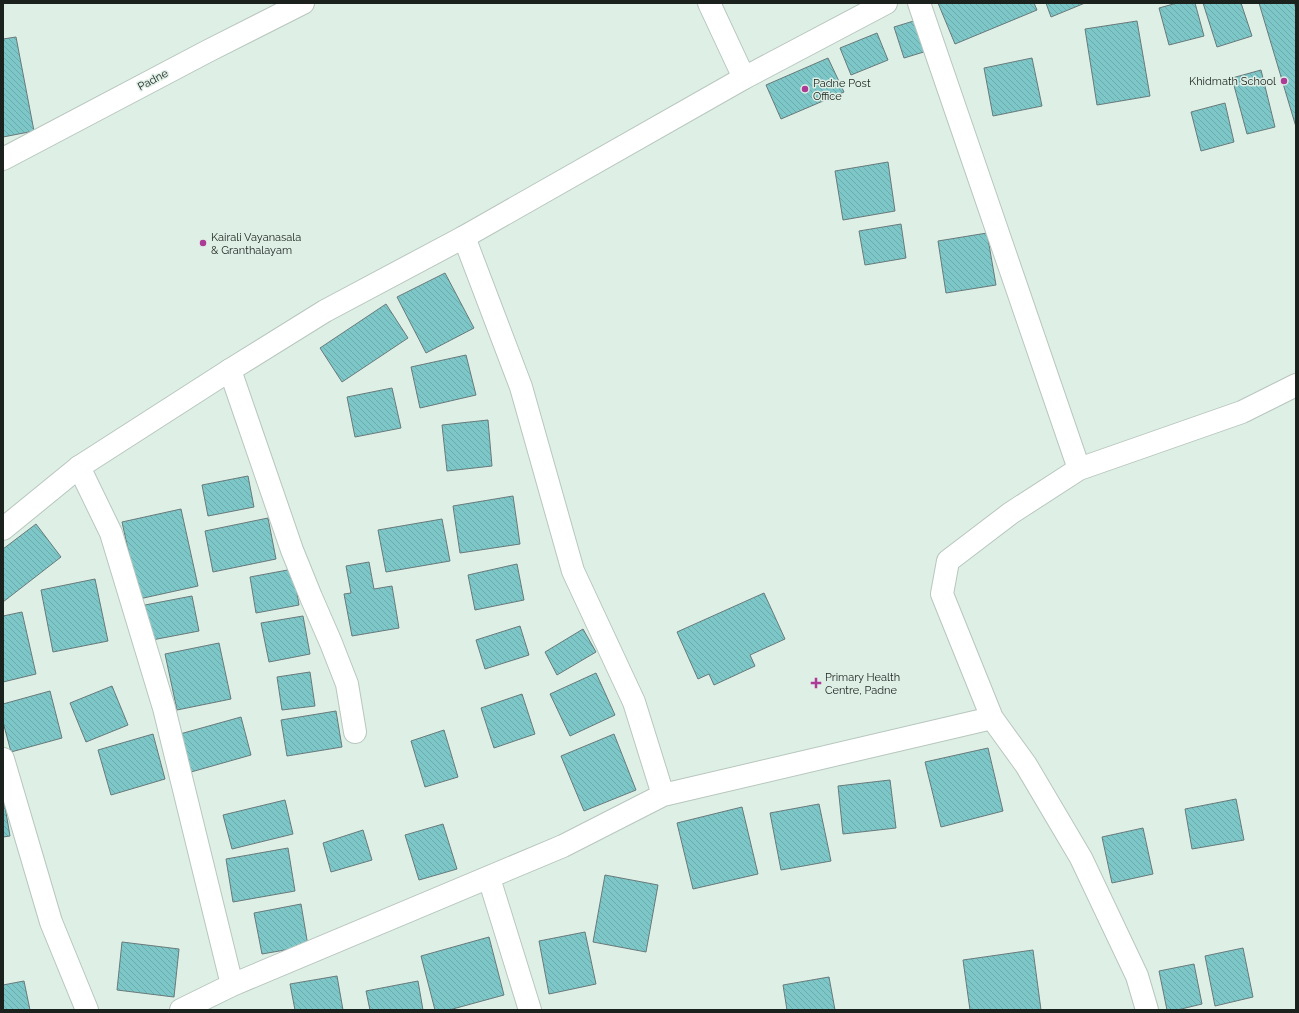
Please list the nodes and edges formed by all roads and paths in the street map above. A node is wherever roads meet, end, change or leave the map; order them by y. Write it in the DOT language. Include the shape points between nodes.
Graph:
graph roads {
  1 [pos="304,3"];
  2 [pos="709,3"];
  3 [pos="886,3"];
  4 [pos="919,3"];
  5 [pos="744,78"];
  6 [pos="3,159"];
  7 [pos="464,237"];
  8 [pos="230,370"];
  9 [pos="1296,385"];
  10 [pos="79,467"];
  11 [pos="1079,469"];
  12 [pos="3,529"];
  13 [pos="992,718"];
  14 [pos="355,732"];
  15 [pos="3,759"];
  16 [pos="663,795"];
  17 [pos="488,878"];
  18 [pos="232,984"];
  19 [pos="87,1010"];
  20 [pos="180,1010"];
  21 [pos="530,1010"];
  22 [pos="1147,1010"];
  1 -- 6 [label="street, Padne"];
  2 -- 5 [label="street"];
  3 -- 5 [label="street"];
  4 -- 11 [label="street"];
  5 -- 7 [label="street"];
  7 -- 8 [label="street" via="325,310"];
  7 -- 16 [label="street" via="521,387 574,571 634,702"];
  8 -- 10 [label="street"];
  8 -- 14 [label="street" via="292,550 347,684"];
  9 -- 11 [label="street" via="1242,412"];
  10 -- 12 [label="street"];
  10 -- 18 [label="street" via="111,533 164,708"];
  11 -- 13 [label="street" via="1010,513 948,561 942,594"];
  13 -- 16 [label="street"];
  13 -- 22 [label="street" via="1026,765 1081,858 1137,976"];
  15 -- 19 [label="street" via="51,922"];
  16 -- 17 [label="street" via="564,846"];
  17 -- 18 [label="street"];
  17 -- 21 [label="street"];
  18 -- 20 [label="street"];
}
